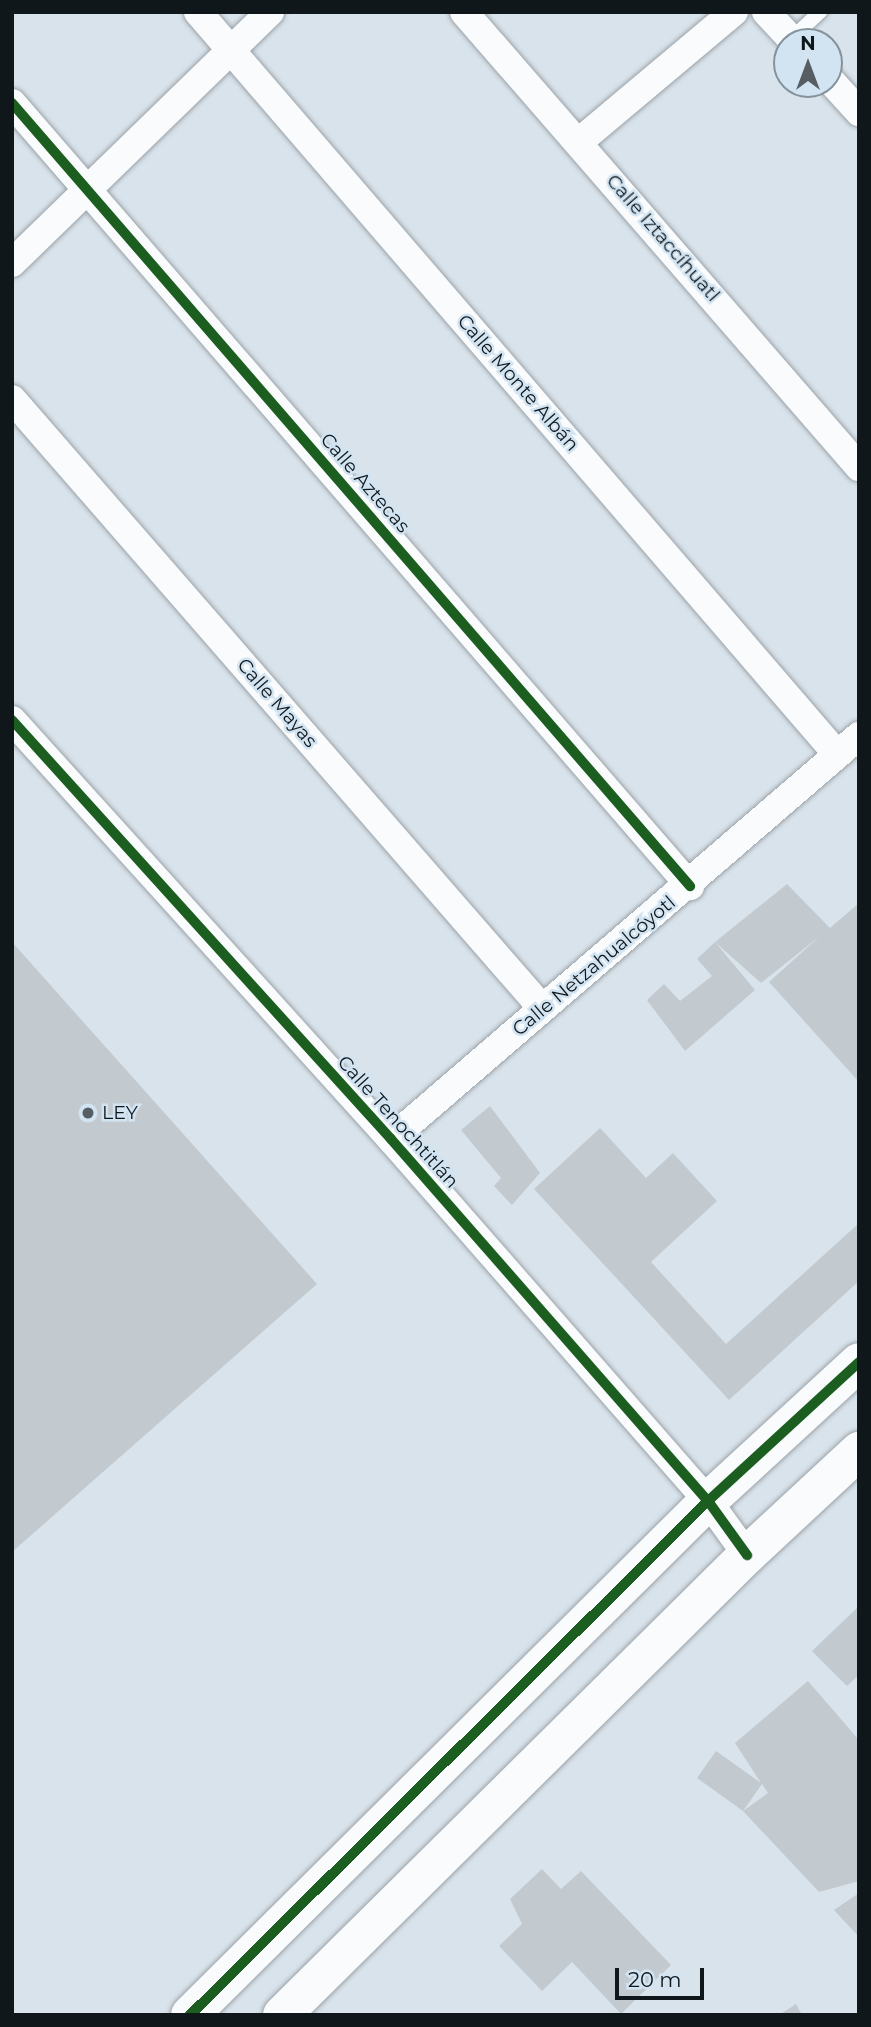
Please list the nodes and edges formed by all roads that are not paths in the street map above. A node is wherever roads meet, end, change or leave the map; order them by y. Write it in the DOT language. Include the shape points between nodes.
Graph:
graph roads {
  1 [pos="198,12"];
  2 [pos="270,12"];
  3 [pos="464,12"];
  4 [pos="734,12"];
  5 [pos="766,12"];
  6 [pos="820,12"];
  7 [pos="781,28"];
  8 [pos="804,28"];
  9 [pos="231,49"];
  10 [pos="843,94"];
  11 [pos="12,103"];
  12 [pos="859,112"];
  13 [pos="579,141"];
  14 [pos="89,190"];
  15 [pos="12,263"];
  16 [pos="12,399"];
  17 [pos="859,467"];
  18 [pos="12,720"];
  19 [pos="859,736"];
  20 [pos="837,754"];
  21 [pos="690,886"];
  22 [pos="541,1008"];
  23 [pos="391,1139"];
  24 [pos="859,1362"];
  25 [pos="859,1451"];
  26 [pos="708,1502"];
  27 [pos="747,1555"];
  28 [pos="190,2015"];
  29 [pos="282,2015"];
  1 -- 9 [label="street, Calle Monte Albán"];
  2 -- 9 [label="street"];
  3 -- 13 [label="street, Calle Iztaccíhuatl"];
  4 -- 13 [label="street"];
  5 -- 7 [label="street"];
  6 -- 8 [label="lane"];
  9 -- 14 [label="street"];
  9 -- 20 [label="street, Calle Monte Albán"];
  10 -- 12 [label="street"];
  11 -- 14 [label="street, Calle Aztecas"];
  13 -- 17 [label="street, Calle Iztaccíhuatl"];
  14 -- 15 [label="street"];
  14 -- 21 [label="street, Calle Aztecas"];
  16 -- 22 [label="street, Calle Mayas"];
  18 -- 23 [label="street, Calle Tenochtitlán"];
  19 -- 20 [label="street, Calle Netzahualcóyotl"];
  20 -- 21 [label="street, Calle Netzahualcóyotl"];
  21 -- 22 [label="street, Calle Netzahualcóyotl"];
  22 -- 23 [label="street, Calle Netzahualcóyotl"];
  23 -- 26 [label="street, Calle Tenochtitlán"];
  24 -- 26 [label="main road"];
  25 -- 27 [label="main road"];
  26 -- 27 [label="street, Calle Tenochtitlán"];
  26 -- 28 [label="main road"];
  27 -- 29 [label="main road"];
}
